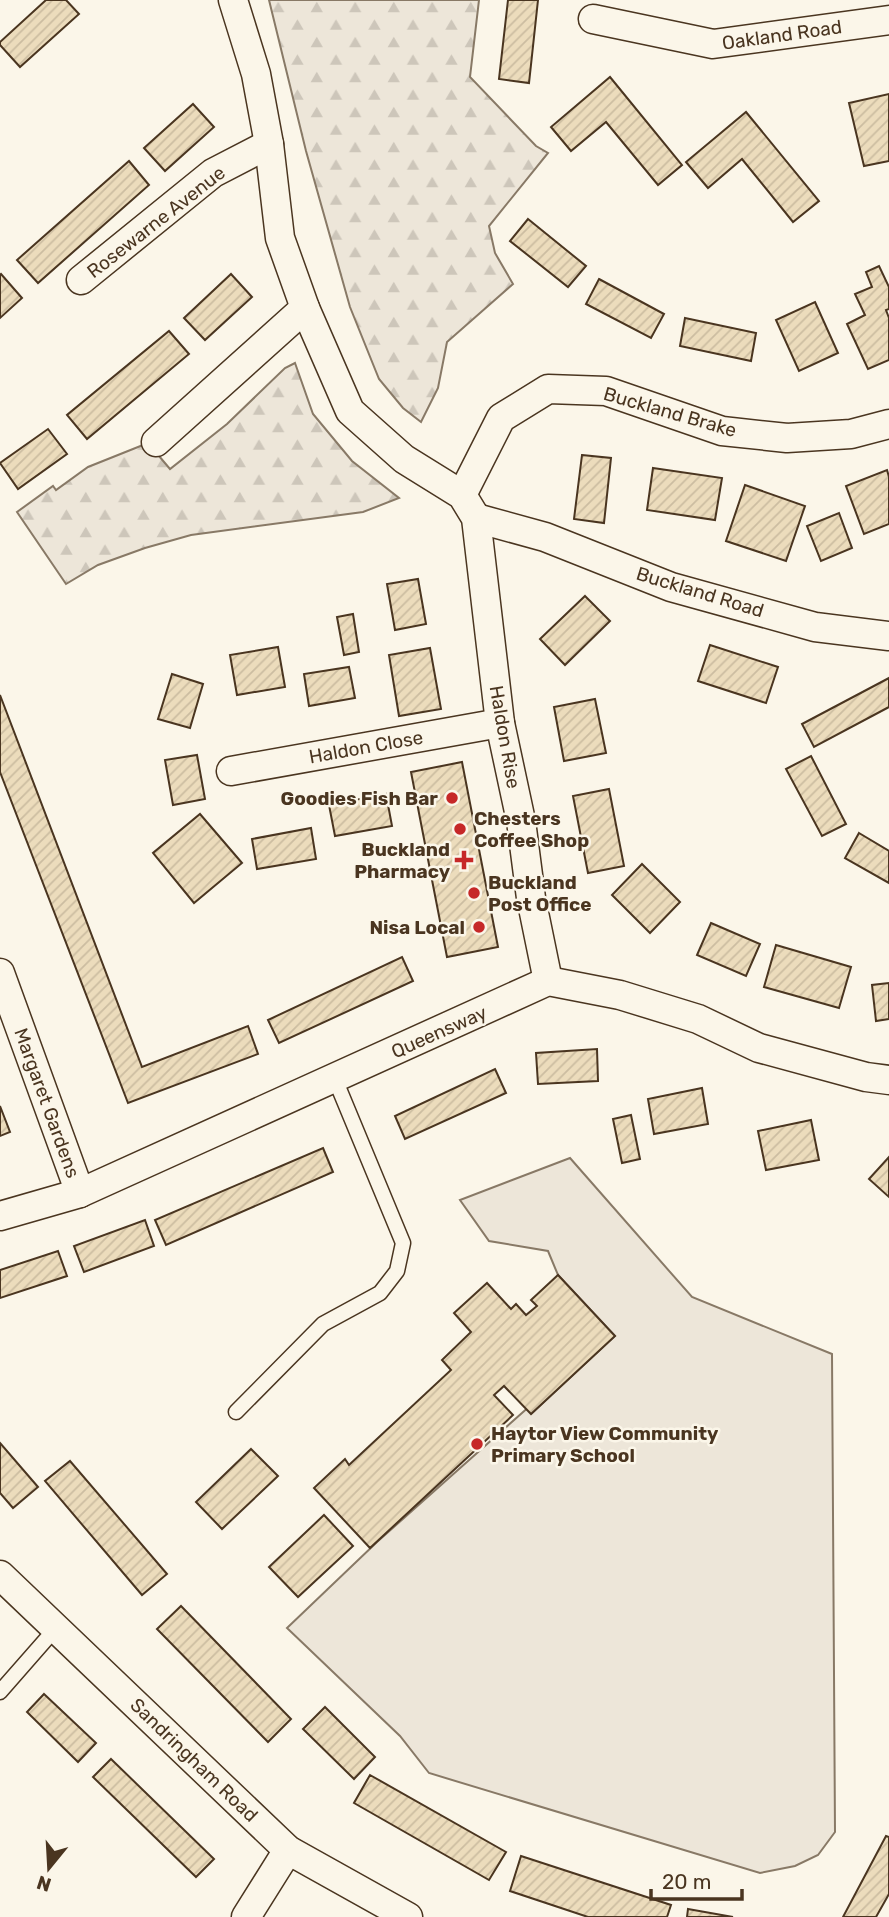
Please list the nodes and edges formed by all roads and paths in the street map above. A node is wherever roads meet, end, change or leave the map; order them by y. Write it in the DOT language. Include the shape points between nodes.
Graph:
graph roads {
  1 [pos="233,0"];
  2 [pos="593,19"];
  3 [pos="889,20"];
  4 [pos="269,144"];
  5 [pos="81,280"];
  6 [pos="305,308"];
  7 [pos="889,424"];
  8 [pos="156,442"];
  9 [pos="469,507"];
  10 [pos="889,636"];
  11 [pos="500,723"];
  12 [pos="231,771"];
  13 [pos="0,972"];
  14 [pos="548,982"];
  15 [pos="335,1079"];
  16 [pos="889,1080"];
  17 [pos="80,1193"];
  18 [pos="0,1216"];
  19 [pos="236,1412"];
  20 [pos="0,1575"];
  21 [pos="56,1628"];
  22 [pos="0,1692"];
  23 [pos="288,1850"];
  24 [pos="246,1917"];
  25 [pos="408,1917"];
  1 -- 4 [label="street" via="256,74"];
  2 -- 3 [label="street, Oakland Road" via="713,44"];
  4 -- 5 [label="street, Rosewarne Avenue" via="213,173"];
  4 -- 6 [label="street" via="280,238"];
  6 -- 8 [label="street"];
  6 -- 9 [label="street" via="350,411"];
  7 -- 9 [label="street, Buckland Brake" via="850,434 787,438 722,431 606,391 548,389 501,418"];
  9 -- 10 [label="street, Buckland Road" via="671,587 815,627"];
  9 -- 11 [label="street, Haldon Rise"];
  11 -- 12 [label="street, Haldon Close"];
  11 -- 14 [label="street, Haldon Rise"];
  13 -- 17 [label="street, Margaret Gardens"];
  14 -- 15 [label="street, Queensway"];
  14 -- 16 [label="street" via="620,995 698,1019 759,1048"];
  15 -- 17 [label="street, Queensway"];
  15 -- 19 [label="lane" via="403,1243 402,1257 380,1293 323,1324"];
  17 -- 18 [label="street, Queensway"];
  20 -- 21 [label="street, Sandringham Road"];
  21 -- 22 [label="lane"];
  21 -- 23 [label="street, Sandringham Road"];
  23 -- 24 [label="street"];
  23 -- 25 [label="street, Sandringham Road"];
}
